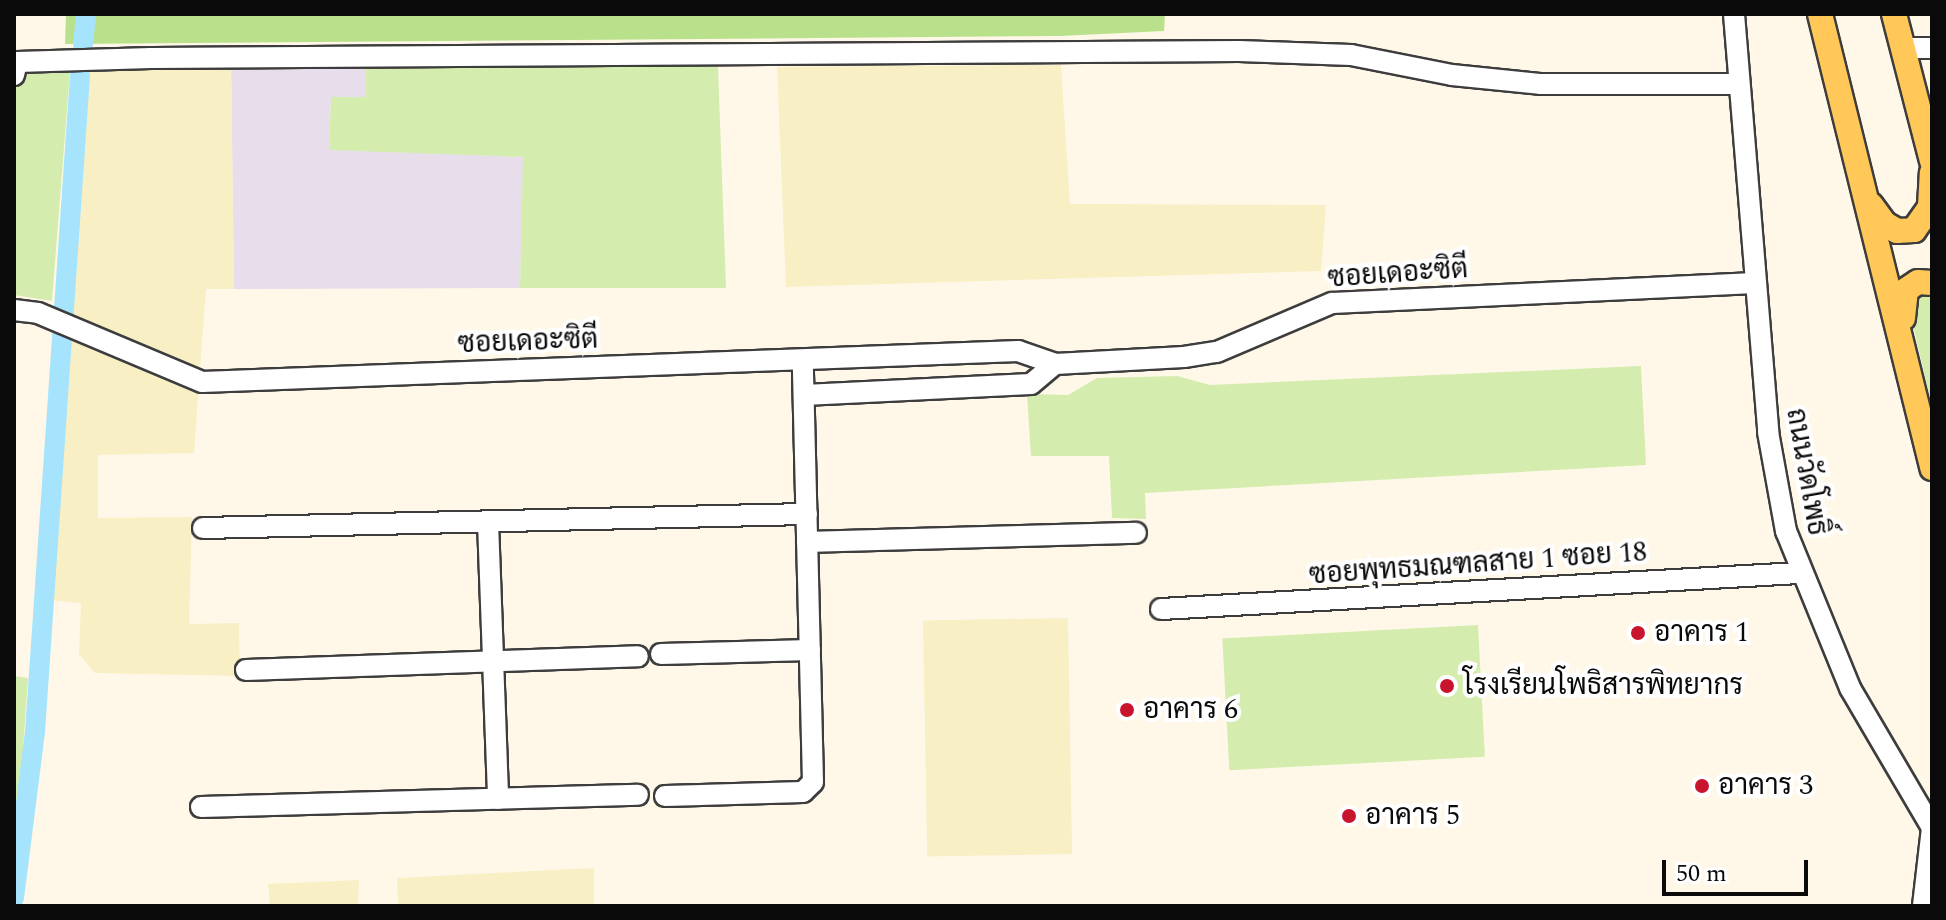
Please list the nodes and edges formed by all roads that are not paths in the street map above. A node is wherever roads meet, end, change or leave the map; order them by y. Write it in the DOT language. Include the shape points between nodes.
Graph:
graph roads {
  1 [pos="1734,14"];
  2 [pos="1820,14"];
  3 [pos="1894,14"];
  4 [pos="1903,48"];
  5 [pos="1932,48"];
  6 [pos="14,75"];
  7 [pos="1739,84"];
  8 [pos="1932,161"];
  9 [pos="1932,173"];
  10 [pos="1869,201"];
  11 [pos="1755,283"];
  12 [pos="1932,283"];
  13 [pos="14,310"];
  14 [pos="1903,340"];
  15 [pos="803,361"];
  16 [pos="1055,364"];
  17 [pos="804,395"];
  18 [pos="1932,468"];
  19 [pos="807,514"];
  20 [pos="488,522"];
  21 [pos="203,528"];
  22 [pos="1136,533"];
  23 [pos="807,542"];
  24 [pos="1799,573"];
  25 [pos="1161,609"];
  26 [pos="810,650"];
  27 [pos="661,654"];
  28 [pos="638,656"];
  29 [pos="493,662"];
  30 [pos="246,670"];
  31 [pos="638,795"];
  32 [pos="665,796"];
  33 [pos="498,799"];
  34 [pos="201,807"];
  35 [pos="1923,906"];
  1 -- 7 [label="street, ถนนวัดโพธิ์"];
  2 -- 10 [label="main road"];
  3 -- 4 [label="main road"];
  4 -- 5 [label="street"];
  4 -- 8 [label="main road"];
  6 -- 7 [label="street" via="17,62 151,58 1239,51 1351,55 1452,75 1540,84"];
  7 -- 11 [label="street, ถนนวัดโพธิ์"];
  9 -- 10 [label="main road" via="1930,207 1914,230 1897,231 1885,224"];
  10 -- 14 [label="main road"];
  11 -- 16 [label="street, ซอยเดอะซิตี" via="1332,303 1217,352"];
  11 -- 24 [label="street, ถนนวัดโพธิ์" via="1768,432"];
  12 -- 14 [label="main road" via="1918,282 1906,290"];
  13 -- 15 [label="street, ซอยเดอะซิตี" via="38,313 202,382"];
  14 -- 18 [label="main road"];
  15 -- 16 [label="street, ซอยเดอะซิตี" via="1018,351"];
  15 -- 17 [label="street"];
  16 -- 17 [label="street, ซอยเดอะซิตี" via="1031,384"];
  17 -- 19 [label="street"];
  19 -- 20 [label="street"];
  19 -- 23 [label="street"];
  20 -- 21 [label="street"];
  20 -- 29 [label="street"];
  22 -- 23 [label="street"];
  23 -- 26 [label="street"];
  24 -- 25 [label="street, ซอยพุทธมณฑลสาย 1 ซอย 18"];
  24 -- 35 [label="street, ถนนวัดโพธิ์" via="1850,688 1932,828"];
  26 -- 27 [label="street"];
  26 -- 32 [label="street" via="809,787 803,792"];
  28 -- 29 [label="street"];
  29 -- 30 [label="street"];
  29 -- 33 [label="street"];
  31 -- 33 [label="street"];
  33 -- 34 [label="street"];
}
